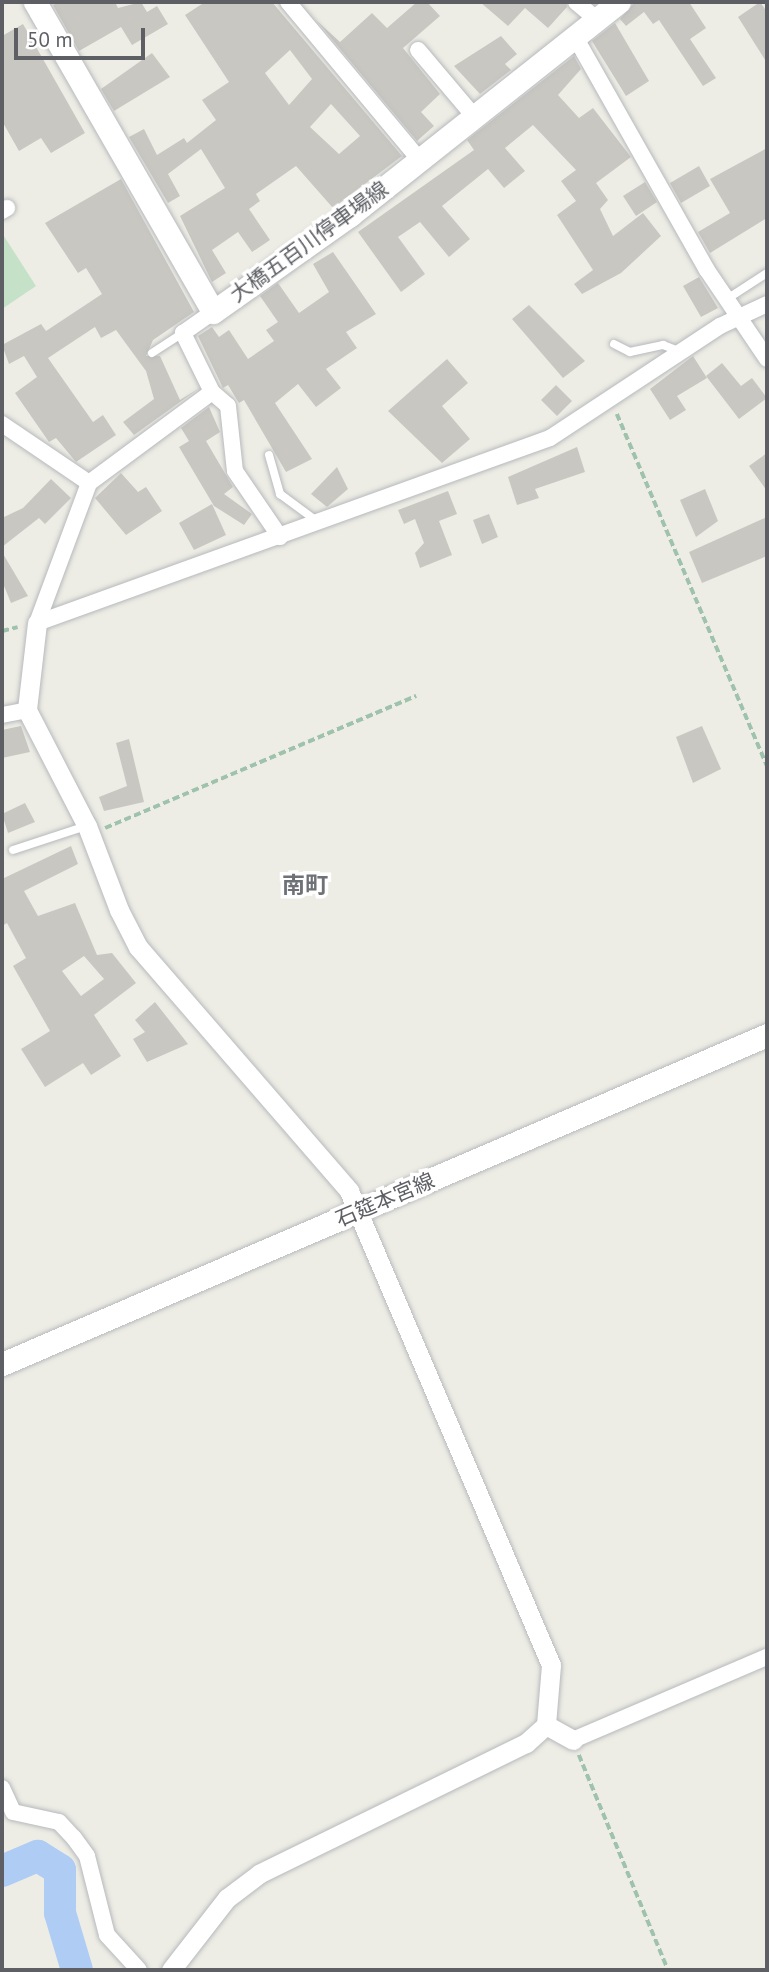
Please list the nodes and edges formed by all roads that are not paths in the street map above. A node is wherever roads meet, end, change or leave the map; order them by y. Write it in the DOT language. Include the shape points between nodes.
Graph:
graph roads {
  1 [pos="35,2"];
  2 [pos="288,2"];
  3 [pos="576,2"];
  4 [pos="619,2"];
  5 [pos="596,19"];
  6 [pos="575,35"];
  7 [pos="418,50"];
  8 [pos="473,115"];
  9 [pos="418,158"];
  10 [pos="767,273"];
  11 [pos="727,299"];
  12 [pos="767,304"];
  13 [pos="213,312"];
  14 [pos="741,319"];
  15 [pos="183,333"];
  16 [pos="614,344"];
  17 [pos="681,352"];
  18 [pos="152,353"];
  19 [pos="767,359"];
  20 [pos="212,392"];
  21 [pos="2,424"];
  22 [pos="269,455"];
  23 [pos="89,483"];
  24 [pos="320,523"];
  25 [pos="280,537"];
  26 [pos="37,623"];
  27 [pos="27,710"];
  28 [pos="2,715"];
  29 [pos="89,830"];
  30 [pos="13,850"];
  31 [pos="767,1035"];
  32 [pos="358,1211"];
  33 [pos="2,1364"];
  34 [pos="767,1657"];
  35 [pos="547,1725"];
  36 [pos="573,1740"];
  37 [pos="2,1788"];
  38 [pos="139,1970"];
  39 [pos="171,1970"];
  1 -- 13 [label="main road, 大橋五百川停車場線"];
  2 -- 9 [label="street"];
  3 -- 5 [label="street"];
  4 -- 5 [label="main road, 大橋五百川停車場線"];
  5 -- 6 [label="main road, 大橋五百川停車場線"];
  6 -- 8 [label="main road, 大橋五百川停車場線"];
  6 -- 11 [label="street"];
  7 -- 8 [label="street"];
  8 -- 9 [label="main road, 大橋五百川停車場線"];
  9 -- 13 [label="main road, 大橋五百川停車場線"];
  10 -- 11 [label="lane"];
  11 -- 14 [label="street"];
  12 -- 14 [label="street"];
  13 -- 15 [label="street"];
  14 -- 17 [label="street"];
  14 -- 19 [label="street"];
  15 -- 18 [label="lane"];
  15 -- 20 [label="street"];
  16 -- 17 [label="lane" via="630,352 663,345"];
  17 -- 24 [label="street" via="550,438"];
  20 -- 23 [label="street"];
  20 -- 25 [label="street" via="228,405 235,471"];
  21 -- 23 [label="street"];
  22 -- 24 [label="lane" via="280,494"];
  23 -- 26 [label="street"];
  24 -- 25 [label="street"];
  25 -- 26 [label="street"];
  26 -- 27 [label="street"];
  27 -- 28 [label="street"];
  27 -- 29 [label="street"];
  29 -- 30 [label="lane"];
  29 -- 32 [label="street" via="138,947 349,1191"];
  31 -- 32 [label="main road, 石筵本宮線"];
  32 -- 33 [label="main road, 石筵本宮線"];
  32 -- 35 [label="street" via="545,1645 552,1684"];
  34 -- 36 [label="street"];
  35 -- 36 [label="street"];
  35 -- 39 [label="street" via="496,1760 259,1874 227,1898"];
  37 -- 38 [label="street" via="13,1812 58,1822 74,1838 87,1856 107,1935"];
}
